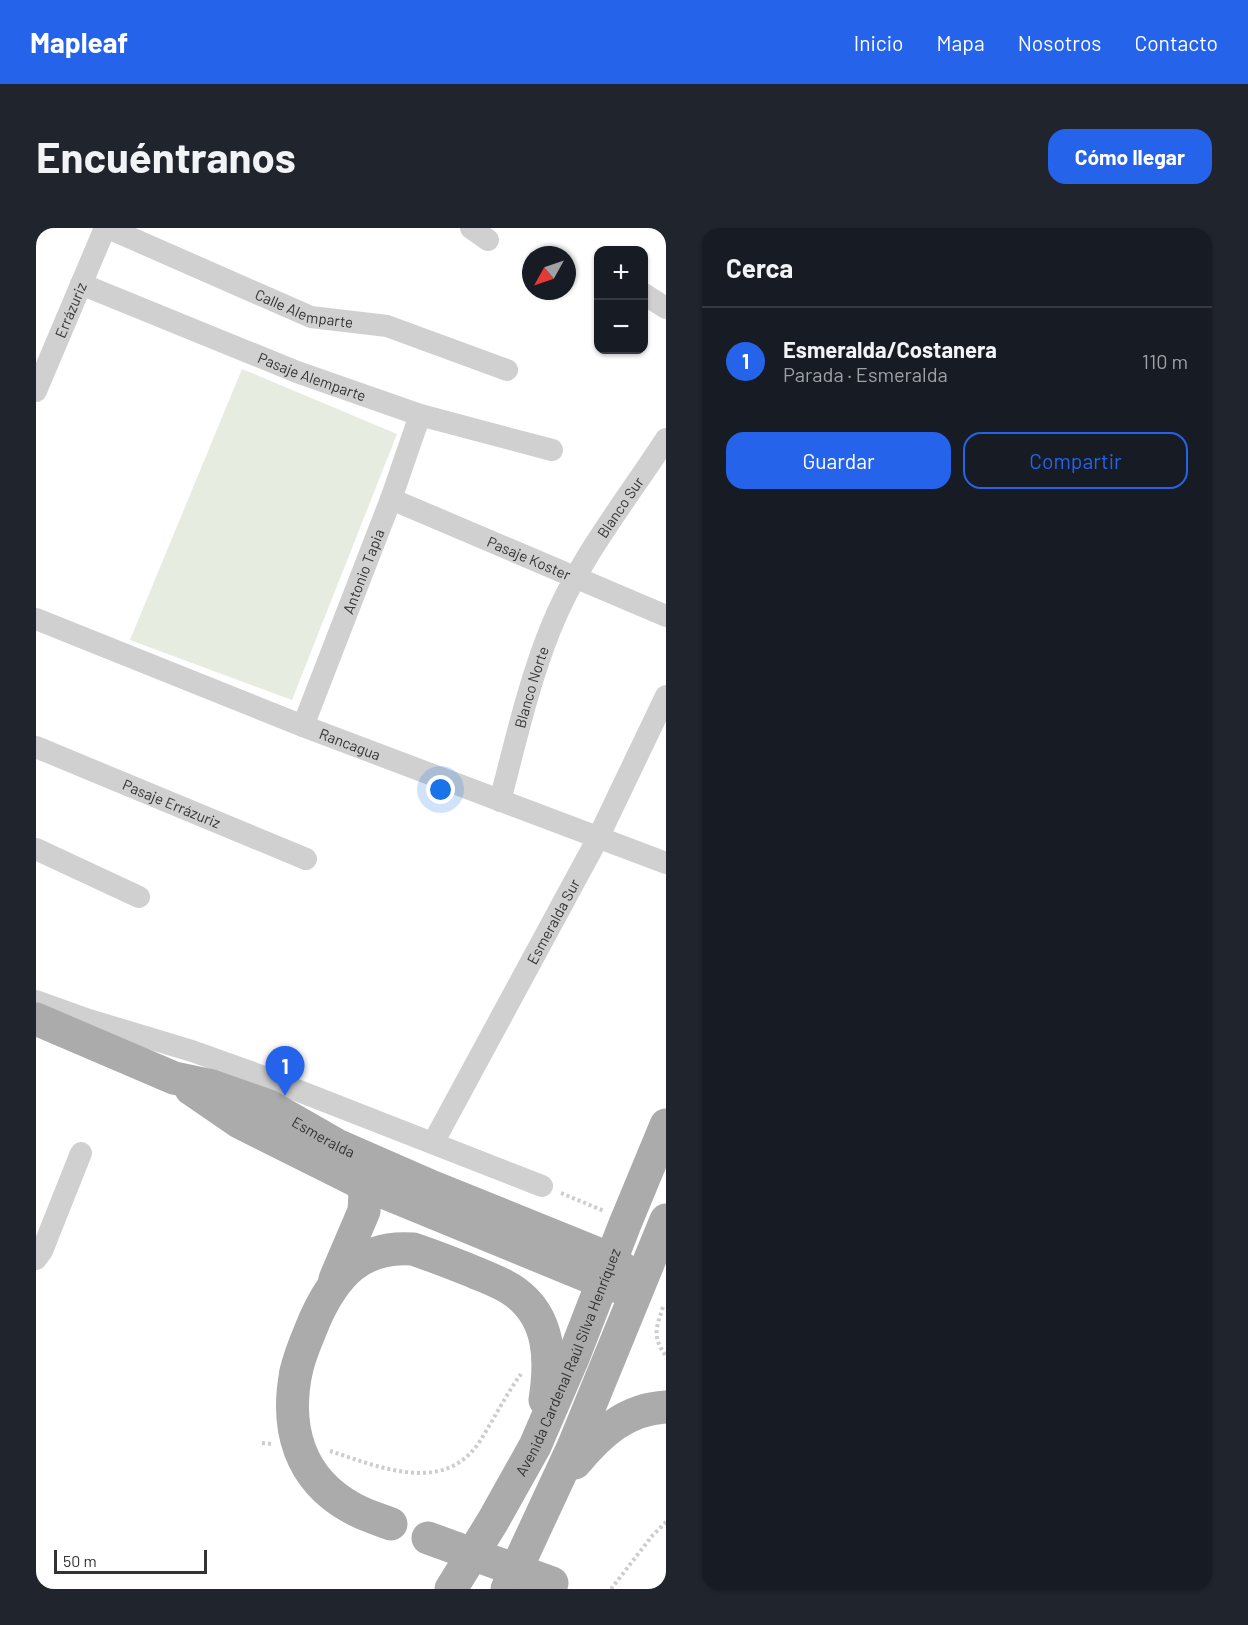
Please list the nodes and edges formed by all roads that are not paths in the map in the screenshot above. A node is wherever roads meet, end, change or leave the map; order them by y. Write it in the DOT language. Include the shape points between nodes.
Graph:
graph roads {
  1 [pos="107,228"];
  2 [pos="81,284"];
  3 [pos="648,297"];
  4 [pos="666,308"];
  5 [pos="507,370"];
  6 [pos="37,384"];
  7 [pos="420,415"];
  8 [pos="666,439"];
  9 [pos="552,450"];
  10 [pos="391,499"];
  11 [pos="575,576"];
  12 [pos="666,616"];
  13 [pos="38,625"];
  14 [pos="666,696"];
  15 [pos="303,726"];
  16 [pos="36,747"];
  17 [pos="500,801"];
  18 [pos="598,838"];
  19 [pos="36,849"];
  20 [pos="306,859"];
  21 [pos="666,862"];
  22 [pos="139,897"];
  23 [pos="36,1001"];
  24 [pos="36,1019"];
  25 [pos="174,1078"];
  26 [pos="666,1125"];
  27 [pos="433,1143"];
  28 [pos="337,1145"];
  29 [pos="81,1153"];
  30 [pos="362,1183"];
  31 [pos="542,1186"];
  32 [pos="666,1220"];
  33 [pos="36,1259"];
  34 [pos="607,1271"];
  35 [pos="332,1286"];
  36 [pos="637,1288"];
  37 [pos="666,1407"];
  38 [pos="535,1446"];
  39 [pos="554,1491"];
  40 [pos="451,1589"];
  41 [pos="507,1589"];
  42 [pos="567,1589"];
  1 -- 2 [label="street, Errázuriz"];
  1 -- 5 [label="street, Calle Alemparte" via="310,317 387,326"];
  2 -- 6 [label="street, Errázuriz"];
  2 -- 7 [label="street, Pasaje Alemparte" via="297,372"];
  3 -- 4 [label="street"];
  7 -- 9 [label="street, Pasaje Alemparte"];
  7 -- 10 [label="street, Antonio Tapia"];
  8 -- 11 [label="street, Blanco Sur"];
  10 -- 11 [label="street, Pasaje Koster"];
  10 -- 15 [label="street, Antonio Tapia"];
  11 -- 12 [label="street, Pasaje Koster"];
  11 -- 17 [label="street, Blanco Norte" via="534,673"];
  13 -- 15 [label="street, Rancagua"];
  14 -- 18 [label="street, Esmeralda Sur"];
  15 -- 17 [label="street, Rancagua"];
  16 -- 20 [label="street, Pasaje Errázuriz"];
  17 -- 18 [label="street, Rancagua"];
  18 -- 21 [label="street, Rancagua"];
  18 -- 27 [label="street, Esmeralda Sur"];
  19 -- 22 [label="street"];
  23 -- 27 [label="street, Esmeralda" via="192,1051"];
  24 -- 25 [label="main road, Esmeralda"];
  25 -- 28 [label="main road, Esmeralda" via="250,1098"];
  25 -- 30 [label="main road" via="239,1122"];
  26 -- 34 [label="main road, Avenida Cardenal Raúl Silva Henríquez"];
  27 -- 31 [label="street, Esmeralda"];
  28 -- 30 [label="main road"];
  28 -- 34 [label="main road, Esmeralda"];
  29 -- 33 [label="street"];
  30 -- 34 [label="main road"];
  30 -- 35 [label="main road" via="364,1212"];
  32 -- 36 [label="main road"];
  34 -- 36 [label="main road" via="628,1273"];
  34 -- 38 [label="main road, Avenida Cardenal Raúl Silva Henríquez"];
  35 -- 38 [label="main road" via="349,1268 372,1254 399,1248 427,1254 515,1291 539,1320 547,1342 545,1402"];
  35 -- 42 [label="main road, bridge" via="306,1339 296,1372 292,1407 295,1439 308,1468 327,1491 367,1515"];
  36 -- 39 [label="main road"];
  37 -- 39 [label="main road" via="636,1412 614,1424 588,1448"];
  38 -- 40 [label="main road, Avenida Cardenal Raúl Silva Henríquez"];
  39 -- 41 [label="main road"];
}
